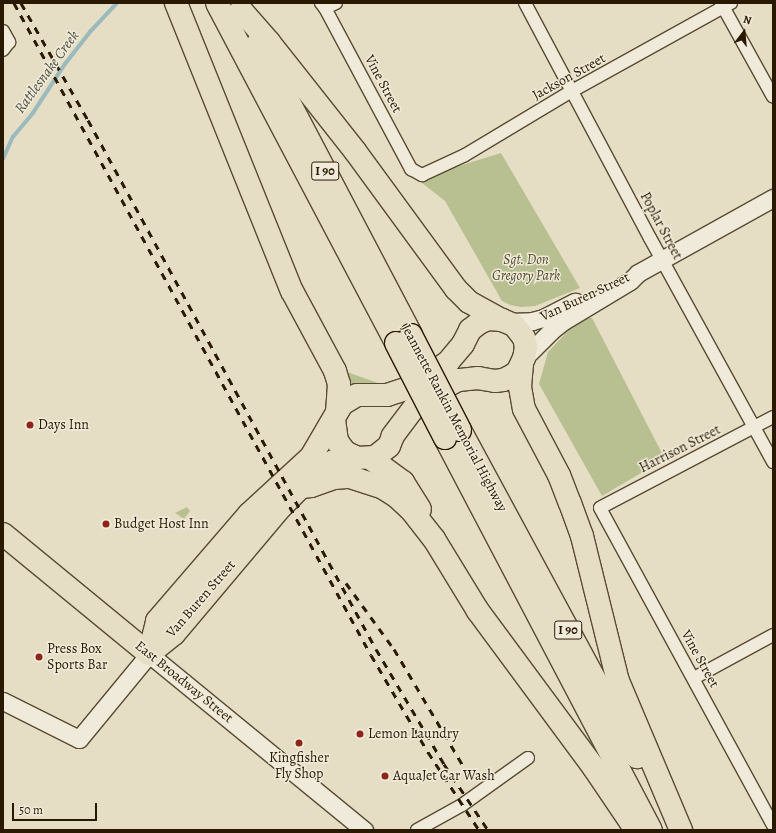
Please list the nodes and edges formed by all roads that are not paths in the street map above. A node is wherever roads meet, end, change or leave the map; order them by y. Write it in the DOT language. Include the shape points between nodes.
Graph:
graph roads {
  1 [pos="526,3"];
  2 [pos="725,4"];
  3 [pos="328,5"];
  4 [pos="232,8"];
  5 [pos="179,9"];
  6 [pos="3,31"];
  7 [pos="3,50"];
  8 [pos="572,91"];
  9 [pos="773,97"];
  10 [pos="422,175"];
  11 [pos="773,198"];
  12 [pos="662,259"];
  13 [pos="638,273"];
  14 [pos="505,321"];
  15 [pos="463,344"];
  16 [pos="523,361"];
  17 [pos="478,378"];
  18 [pos="370,396"];
  19 [pos="335,415"];
  20 [pos="773,417"];
  21 [pos="755,427"];
  22 [pos="453,434"];
  23 [pos="393,436"];
  24 [pos="361,457"];
  25 [pos="773,462"];
  26 [pos="301,487"];
  27 [pos="600,508"];
  28 [pos="3,534"];
  29 [pos="434,539"];
  30 [pos="773,635"];
  31 [pos="149,654"];
  32 [pos="694,678"];
  33 [pos="3,701"];
  34 [pos="528,758"];
  35 [pos="773,825"];
  36 [pos="364,830"];
  37 [pos="417,830"];
  38 [pos="636,830"];
  39 [pos="651,830"];
  40 [pos="676,830"];
  41 [pos="681,830"];
  1 -- 8 [label="street, Poplar Street"];
  2 -- 8 [label="street, Jackson Street"];
  2 -- 9 [label="street"];
  3 -- 10 [label="street, Vine Street" via="411,169"];
  4 -- 14 [label="highway" via="269,42 355,151 456,289 469,302"];
  4 -- 22 [label="highway, Jeannette Rankin Memorial Highway / I 90, bridge"];
  5 -- 19 [label="highway" via="292,291 335,371 339,384"];
  6 -- 7 [label="street" via="9,42"];
  8 -- 10 [label="street, Jackson Street" via="465,154"];
  8 -- 12 [label="street, Poplar Street"];
  11 -- 12 [label="street"];
  12 -- 13 [label="street"];
  12 -- 21 [label="street, Poplar Street"];
  13 -- 14 [label="street, Van Buren Street" via="624,276 543,318 532,321"];
  13 -- 16 [label="street, Van Buren Street" via="630,281 550,331"];
  14 -- 15 [label="highway, Van Buren Street" via="488,319 479,323 470,330"];
  14 -- 16 [label="highway" via="514,325 524,338 526,347"];
  15 -- 17 [label="highway" via="467,364"];
  15 -- 18 [label="highway, Van Buren Street" via="438,370 411,387 387,395"];
  16 -- 17 [label="highway, Van Buren Street" via="513,375 503,380 496,382"];
  16 -- 41 [label="highway" via="520,387 524,409 570,503 582,536 618,681"];
  17 -- 23 [label="highway, Van Buren Street" via="458,380 430,395 416,405"];
  18 -- 19 [label="highway, Van Buren Street" via="357,395 349,398"];
  18 -- 23 [label="highway" via="385,403 392,412"];
  19 -- 24 [label="highway" via="337,441 340,447"];
  19 -- 31 [label="highway, Van Buren Street" via="310,457 249,514 157,621"];
  20 -- 21 [label="street, Harrison Street"];
  21 -- 25 [label="street, Poplar Street"];
  21 -- 27 [label="street, Harrison Street"];
  22 -- 39 [label="highway, Jeannette Rankin Memorial Highway / I 90"];
  22 -- 40 [label="highway, Jeannette Rankin Memorial Highway / I 90"];
  23 -- 24 [label="highway, Van Buren Street" via="385,450 375,457"];
  24 -- 26 [label="highway, Van Buren Street" via="332,462"];
  24 -- 29 [label="highway" via="403,482 423,514"];
  26 -- 29 [label="highway" via="334,478 350,477 369,482 396,496 412,511"];
  26 -- 31 [label="highway, Van Buren Street" via="280,508 174,634"];
  27 -- 32 [label="street, Vine Street"];
  28 -- 31 [label="highway, East Broadway Street"];
  29 -- 38 [label="highway" via="478,611 594,768"];
  30 -- 32 [label="street"];
  31 -- 33 [label="street" via="79,739"];
  31 -- 36 [label="street, East Broadway Street"];
  32 -- 35 [label="street, Vine Street"];
  34 -- 37 [label="street" via="462,805"];
}
